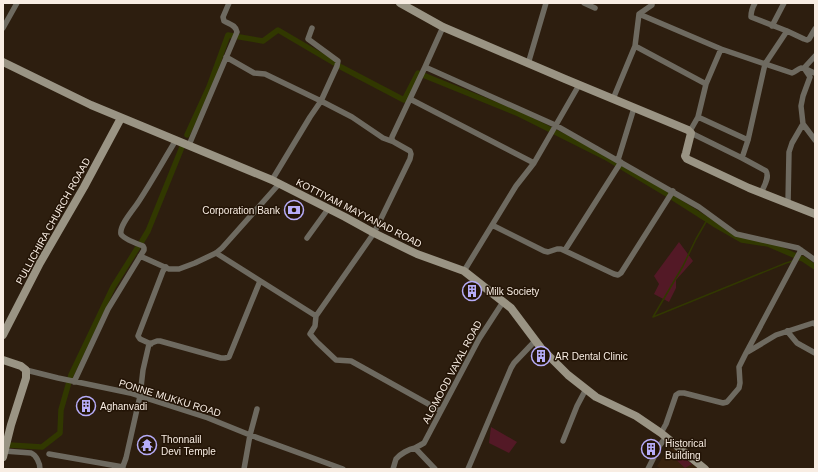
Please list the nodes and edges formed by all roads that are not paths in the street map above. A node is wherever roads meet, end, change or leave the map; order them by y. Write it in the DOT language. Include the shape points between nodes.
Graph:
graph roads {
  1 [pos="17,3"];
  2 [pos="230,3"];
  3 [pos="400,3"];
  4 [pos="546,3"];
  5 [pos="584,3"];
  6 [pos="652,3"];
  7 [pos="755,3"];
  8 [pos="784,3"];
  9 [pos="595,8"];
  10 [pos="639,14"];
  11 [pos="772,26"];
  12 [pos="443,27"];
  13 [pos="3,28"];
  14 [pos="312,28"];
  15 [pos="815,29"];
  16 [pos="787,31"];
  17 [pos="635,46"];
  18 [pos="721,49"];
  19 [pos="815,56"];
  20 [pos="226,58"];
  21 [pos="3,62"];
  22 [pos="528,64"];
  23 [pos="765,64"];
  24 [pos="425,67"];
  25 [pos="804,68"];
  26 [pos="815,73"];
  27 [pos="706,84"];
  28 [pos="579,85"];
  29 [pos="410,99"];
  30 [pos="613,99"];
  31 [pos="321,101"];
  32 [pos="634,108"];
  33 [pos="698,117"];
  34 [pos="121,118"];
  35 [pos="803,124"];
  36 [pos="555,125"];
  37 [pos="691,132"];
  38 [pos="176,140"];
  39 [pos="748,140"];
  40 [pos="815,140"];
  41 [pos="394,142"];
  42 [pos="189,145"];
  43 [pos="742,158"];
  44 [pos="619,161"];
  45 [pos="534,162"];
  46 [pos="275,182"];
  47 [pos="673,191"];
  48 [pos="761,193"];
  49 [pos="788,203"];
  50 [pos="328,209"];
  51 [pos="815,214"];
  52 [pos="492,225"];
  53 [pos="374,233"];
  54 [pos="307,238"];
  55 [pos="565,250"];
  56 [pos="801,250"];
  57 [pos="216,253"];
  58 [pos="140,256"];
  59 [pos="815,260"];
  60 [pos="166,268"];
  61 [pos="464,271"];
  62 [pos="260,280"];
  63 [pos="504,302"];
  64 [pos="316,316"];
  65 [pos="815,324"];
  66 [pos="787,331"];
  67 [pos="3,335"];
  68 [pos="535,341"];
  69 [pos="150,344"];
  70 [pos="746,353"];
  71 [pos="815,353"];
  72 [pos="3,360"];
  73 [pos="26,370"];
  74 [pos="74,382"];
  75 [pos="586,389"];
  76 [pos="140,396"];
  77 [pos="257,409"];
  78 [pos="441,411"];
  79 [pos="250,435"];
  80 [pos="664,435"];
  81 [pos="563,441"];
  82 [pos="415,448"];
  83 [pos="4,454"];
  84 [pos="49,454"];
  85 [pos="123,468"];
  86 [pos="40,469"];
  87 [pos="244,469"];
  88 [pos="343,469"];
  89 [pos="392,469"];
  90 [pos="435,469"];
  91 [pos="468,469"];
  92 [pos="648,469"];
  93 [pos="705,469"];
  1 -- 13 [label="street"];
  2 -- 20 [label="street" via="223,17 237,32"];
  3 -- 12 [label="main road"];
  4 -- 22 [label="street"];
  5 -- 9 [label="street"];
  6 -- 10 [label="street"];
  7 -- 11 [label="street" via="752,17"];
  8 -- 11 [label="street"];
  10 -- 17 [label="street"];
  10 -- 18 [label="street"];
  11 -- 16 [label="street"];
  12 -- 22 [label="main road"];
  12 -- 24 [label="street"];
  14 -- 31 [label="street" via="308,39 338,61"];
  15 -- 16 [label="street" via="807,40"];
  16 -- 23 [label="street"];
  17 -- 27 [label="street"];
  17 -- 30 [label="street"];
  18 -- 23 [label="street"];
  18 -- 27 [label="street"];
  19 -- 25 [label="street"];
  20 -- 31 [label="street" via="254,73 265,74"];
  20 -- 42 [label="street"];
  21 -- 34 [label="main road, KOTTIYAM MAYYANAD ROAD"];
  22 -- 28 [label="main road"];
  23 -- 25 [label="street" via="792,73"];
  23 -- 39 [label="street"];
  24 -- 29 [label="street"];
  24 -- 36 [label="street"];
  25 -- 26 [label="street"];
  25 -- 35 [label="street" via="810,77 802,96"];
  27 -- 33 [label="street"];
  28 -- 30 [label="main road"];
  28 -- 36 [label="street"];
  29 -- 41 [label="street" via="392,137"];
  29 -- 45 [label="street"];
  30 -- 32 [label="main road"];
  31 -- 41 [label="street"];
  31 -- 46 [label="street"];
  32 -- 37 [label="main road"];
  32 -- 44 [label="street"];
  33 -- 37 [label="street"];
  33 -- 39 [label="street"];
  34 -- 38 [label="main road, KOTTIYAM MAYYANAD ROAD"];
  34 -- 67 [label="main road, PULLICHIRA CHURCH ROAAD"];
  35 -- 40 [label="street"];
  35 -- 49 [label="street" via="789,152"];
  36 -- 44 [label="street"];
  36 -- 45 [label="street"];
  37 -- 43 [label="street"];
  37 -- 48 [label="main road" via="687,159"];
  38 -- 42 [label="main road, KOTTIYAM MAYYANAD ROAD"];
  38 -- 58 [label="street" via="128,216 121,232 126,239 143,246"];
  39 -- 43 [label="street"];
  41 -- 53 [label="street" via="410,151 411,156"];
  42 -- 46 [label="main road, KOTTIYAM MAYYANAD ROAD"];
  43 -- 48 [label="street" via="767,173"];
  44 -- 47 [label="street"];
  44 -- 55 [label="street"];
  45 -- 52 [label="street"];
  46 -- 50 [label="main road, KOTTIYAM MAYYANAD ROAD"];
  46 -- 57 [label="street"];
  47 -- 55 [label="street" via="618,275"];
  47 -- 56 [label="street" via="736,234"];
  48 -- 49 [label="main road"];
  49 -- 51 [label="main road"];
  50 -- 53 [label="main road, KOTTIYAM MAYYANAD ROAD"];
  50 -- 54 [label="street"];
  52 -- 55 [label="street" via="548,252"];
  52 -- 61 [label="street"];
  53 -- 61 [label="main road, KOTTIYAM MAYYANAD ROAD" via="417,254"];
  53 -- 64 [label="street"];
  56 -- 59 [label="street"];
  56 -- 70 [label="street"];
  57 -- 60 [label="street" via="179,269"];
  57 -- 62 [label="street"];
  58 -- 60 [label="street"];
  58 -- 74 [label="street" via="108,309"];
  60 -- 69 [label="street" via="138,336"];
  61 -- 63 [label="main road, KOTTIYAM MAYYANAD ROAD"];
  62 -- 64 [label="street"];
  62 -- 69 [label="street" via="229,357 221,358 160,341"];
  63 -- 68 [label="main road, KOTTIYAM MAYYANAD ROAD"];
  63 -- 78 [label="street, ALOMOOD VAYAL ROAD" via="479,338"];
  64 -- 78 [label="street" via="315,326 310,334 336,360 352,361"];
  65 -- 66 [label="street"];
  66 -- 70 [label="street"];
  66 -- 71 [label="street" via="802,346"];
  68 -- 75 [label="main road, KOTTIYAM MAYYANAD ROAD" via="557,365"];
  68 -- 91 [label="street" via="511,368"];
  69 -- 76 [label="street"];
  70 -- 80 [label="street" via="740,367 739,388 727,402 679,393 676,395"];
  72 -- 73 [label="main road"];
  73 -- 74 [label="street, PONNE MUKKU ROAD"];
  73 -- 83 [label="main road" via="26,378"];
  74 -- 76 [label="street, PONNE MUKKU ROAD"];
  75 -- 80 [label="main road, KOTTIYAM MAYYANAD ROAD" via="596,397 636,416"];
  75 -- 81 [label="street"];
  76 -- 79 [label="street, PONNE MUKKU ROAD"];
  76 -- 85 [label="street"];
  77 -- 79 [label="street"];
  78 -- 82 [label="street, ALOMOOD VAYAL ROAD" via="424,443"];
  79 -- 87 [label="street"];
  79 -- 88 [label="street, PONNE MUKKU ROAD"];
  80 -- 92 [label="street"];
  80 -- 93 [label="main road, KOTTIYAM MAYYANAD ROAD"];
  82 -- 89 [label="street, ALOMOOD VAYAL ROAD" via="399,456"];
  82 -- 90 [label="street"];
  83 -- 86 [label="street" via="31,453 35,455"];
  84 -- 85 [label="street"];
}
